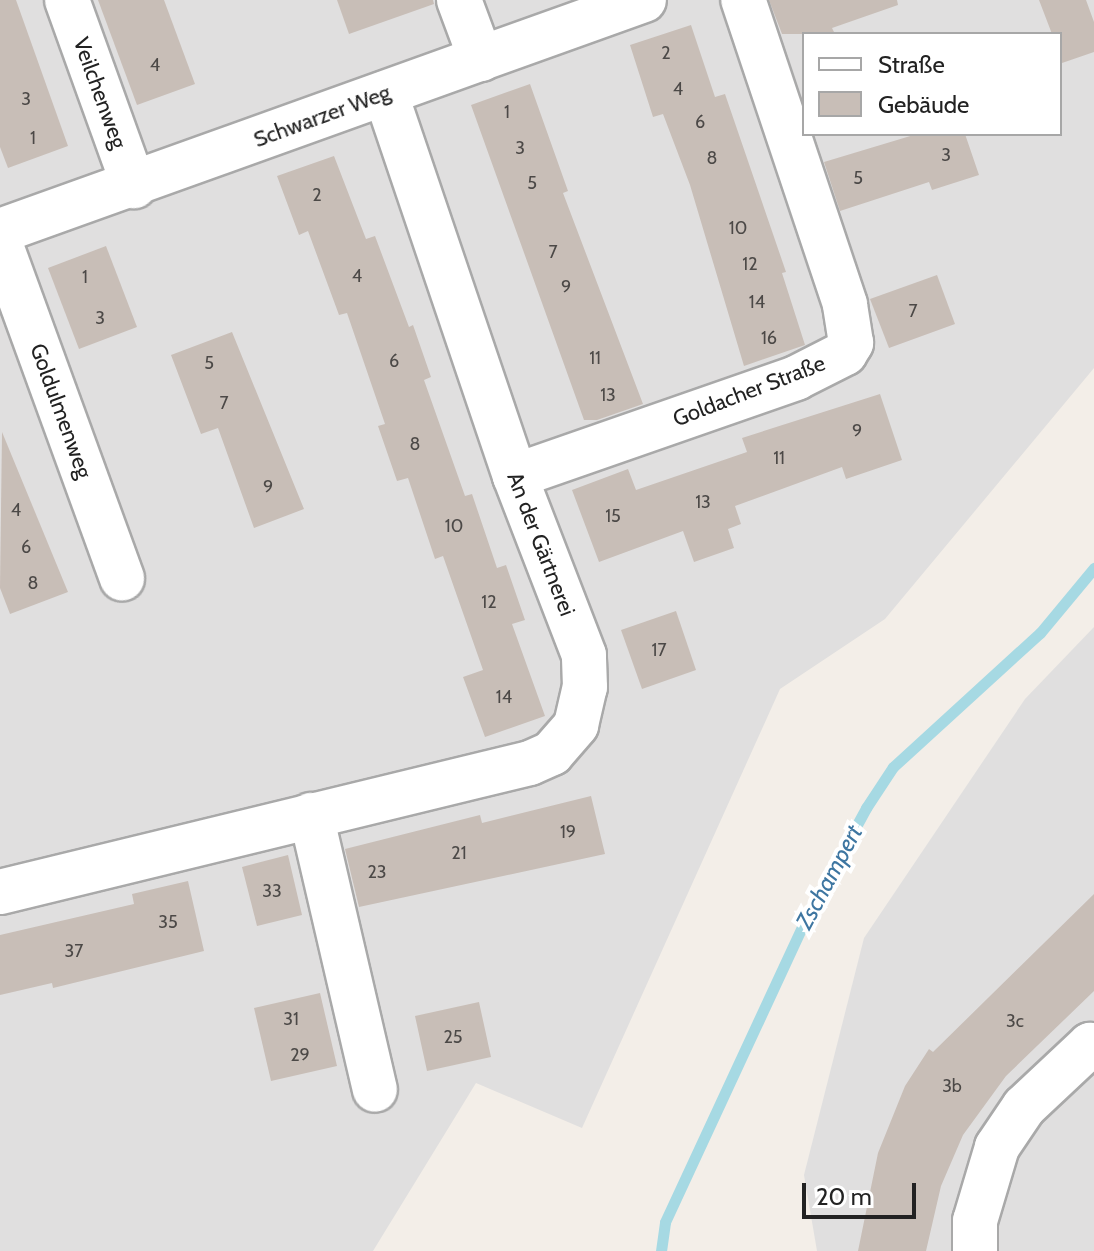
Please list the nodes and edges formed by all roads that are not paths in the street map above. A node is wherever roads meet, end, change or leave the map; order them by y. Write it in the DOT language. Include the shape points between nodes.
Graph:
graph roads {
  1 [pos="67,0"];
  2 [pos="459,0"];
  3 [pos="644,0"];
  4 [pos="743,0"];
  5 [pos="481,59"];
  6 [pos="385,93"];
  7 [pos="794,121"];
  8 [pos="134,186"];
  9 [pos="0,231"];
  10 [pos="0,243"];
  11 [pos="515,476"];
  12 [pos="122,578"];
  13 [pos="311,815"];
  14 [pos="0,892"];
  15 [pos="1094,1049"];
  16 [pos="375,1090"];
  17 [pos="975,1251"];
  1 -- 8 [label="street, Veilchenweg"];
  2 -- 5 [label="street"];
  3 -- 5 [label="street, Schwarzer Weg"];
  4 -- 7 [label="street, Goldacher Straße"];
  5 -- 6 [label="street, Schwarzer Weg"];
  6 -- 8 [label="street, Schwarzer Weg"];
  6 -- 11 [label="street, An der Gärtnerei"];
  7 -- 11 [label="street, Goldacher Straße" via="845,304 851,343 845,353 796,378"];
  8 -- 9 [label="street, Schwarzer Weg"];
  10 -- 12 [label="street, Goldulmenweg"];
  11 -- 13 [label="street, An der Gärtnerei" via="584,655 585,687 576,725 552,753 530,763"];
  13 -- 14 [label="street, An der Gärtnerei"];
  13 -- 16 [label="street"];
  15 -- 17 [label="street" via="1090,1045 1024,1107 997,1147 975,1221"];
}
